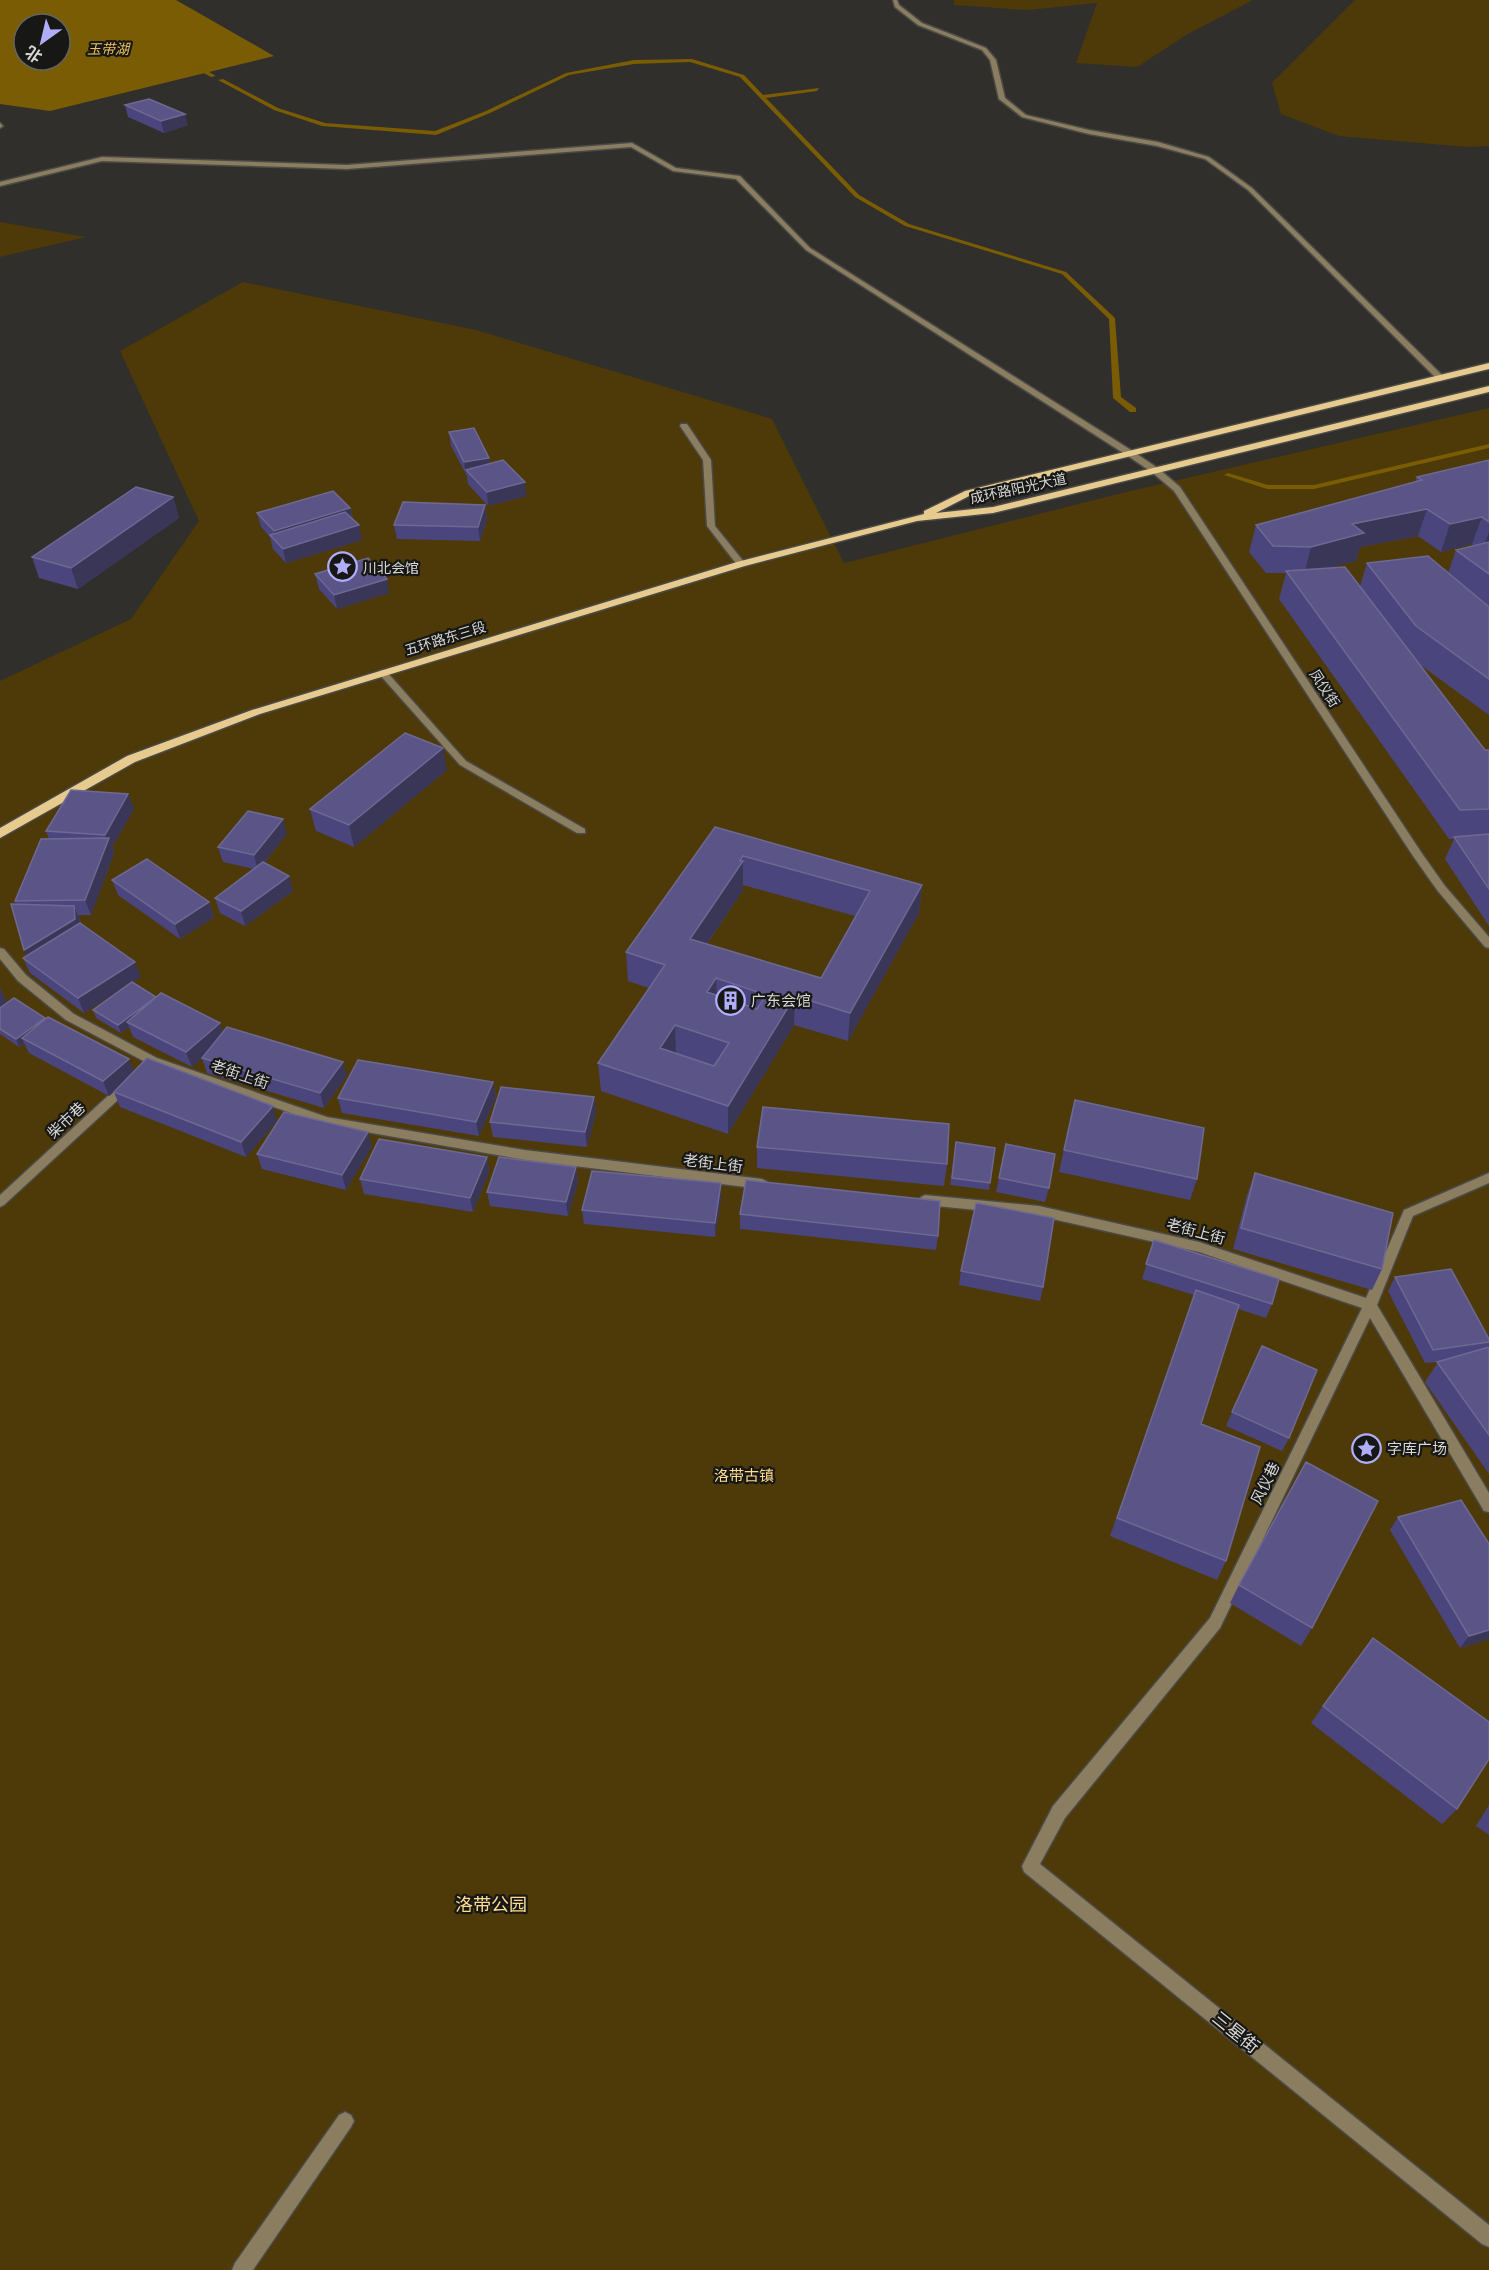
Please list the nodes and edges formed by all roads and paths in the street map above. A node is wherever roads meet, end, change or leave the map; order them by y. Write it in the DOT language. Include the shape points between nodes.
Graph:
graph roads {
  1 [pos="895,0"];
  2 [pos="0,184"];
  3 [pos="1489,366"];
  4 [pos="1442,378"];
  5 [pos="1489,389"];
  6 [pos="684,426"];
  7 [pos="1131,454"];
  8 [pos="1156,471"];
  9 [pos="917,518"];
  10 [pos="741,564"];
  11 [pos="382,673"];
  12 [pos="581,831"];
  13 [pos="0,834"];
  14 [pos="1489,944"];
  15 [pos="0,952"];
  16 [pos="144,1069"];
  17 [pos="1489,1178"];
  18 [pos="778,1186"];
  19 [pos="909,1198"];
  20 [pos="0,1202"];
  21 [pos="1370,1305"];
  22 [pos="1489,1506"];
  23 [pos="1059,1812"];
  24 [pos="345,2121"];
  25 [pos="1489,2237"];
  26 [pos="242,2270"];
  1 -- 4 [label="street" via="920,24 984,49 993,60 1002,99 1024,116 1207,158 1250,189"];
  2 -- 7 [label="street, 凤仪街" via="102,159 347,167 632,145 675,170 738,177 808,249"];
  3 -- 4 [label="main road, 成环路阳光大道"];
  4 -- 7 [label="main road, 成环路阳光大道"];
  5 -- 8 [label="main road, 成环路阳光大道"];
  6 -- 10 [label="street" via="707,460 711,526"];
  7 -- 8 [label="street, 凤仪街"];
  7 -- 9 [label="main road, 成环路阳光大道" via="968,494"];
  8 -- 9 [label="main road, 成环路阳光大道" via="993,510"];
  8 -- 14 [label="street, 凤仪街" via="1177,489 1435,879"];
  9 -- 10 [label="main road, 五环路东三段"];
  10 -- 11 [label="main road, 五环路东三段"];
  11 -- 12 [label="street" via="463,763"];
  11 -- 13 [label="main road, 五环路东三段" via="256,712 131,759"];
  15 -- 16 [label="street, 老街上街" via="22,978 70,1017"];
  16 -- 18 [label="street, 老街上街" via="326,1121 525,1155"];
  16 -- 20 [label="street, 柴市巷"];
  17 -- 21 [label="street, 风仪巷" via="1408,1213"];
  19 -- 21 [label="street, 老街上街" via="1039,1211 1199,1247"];
  21 -- 22 [label="street"];
  21 -- 23 [label="street, 风仪巷" via="1215,1623"];
  23 -- 25 [label="street, 三星街" via="1030,1866"];
  24 -- 26 [label="street"];
}
